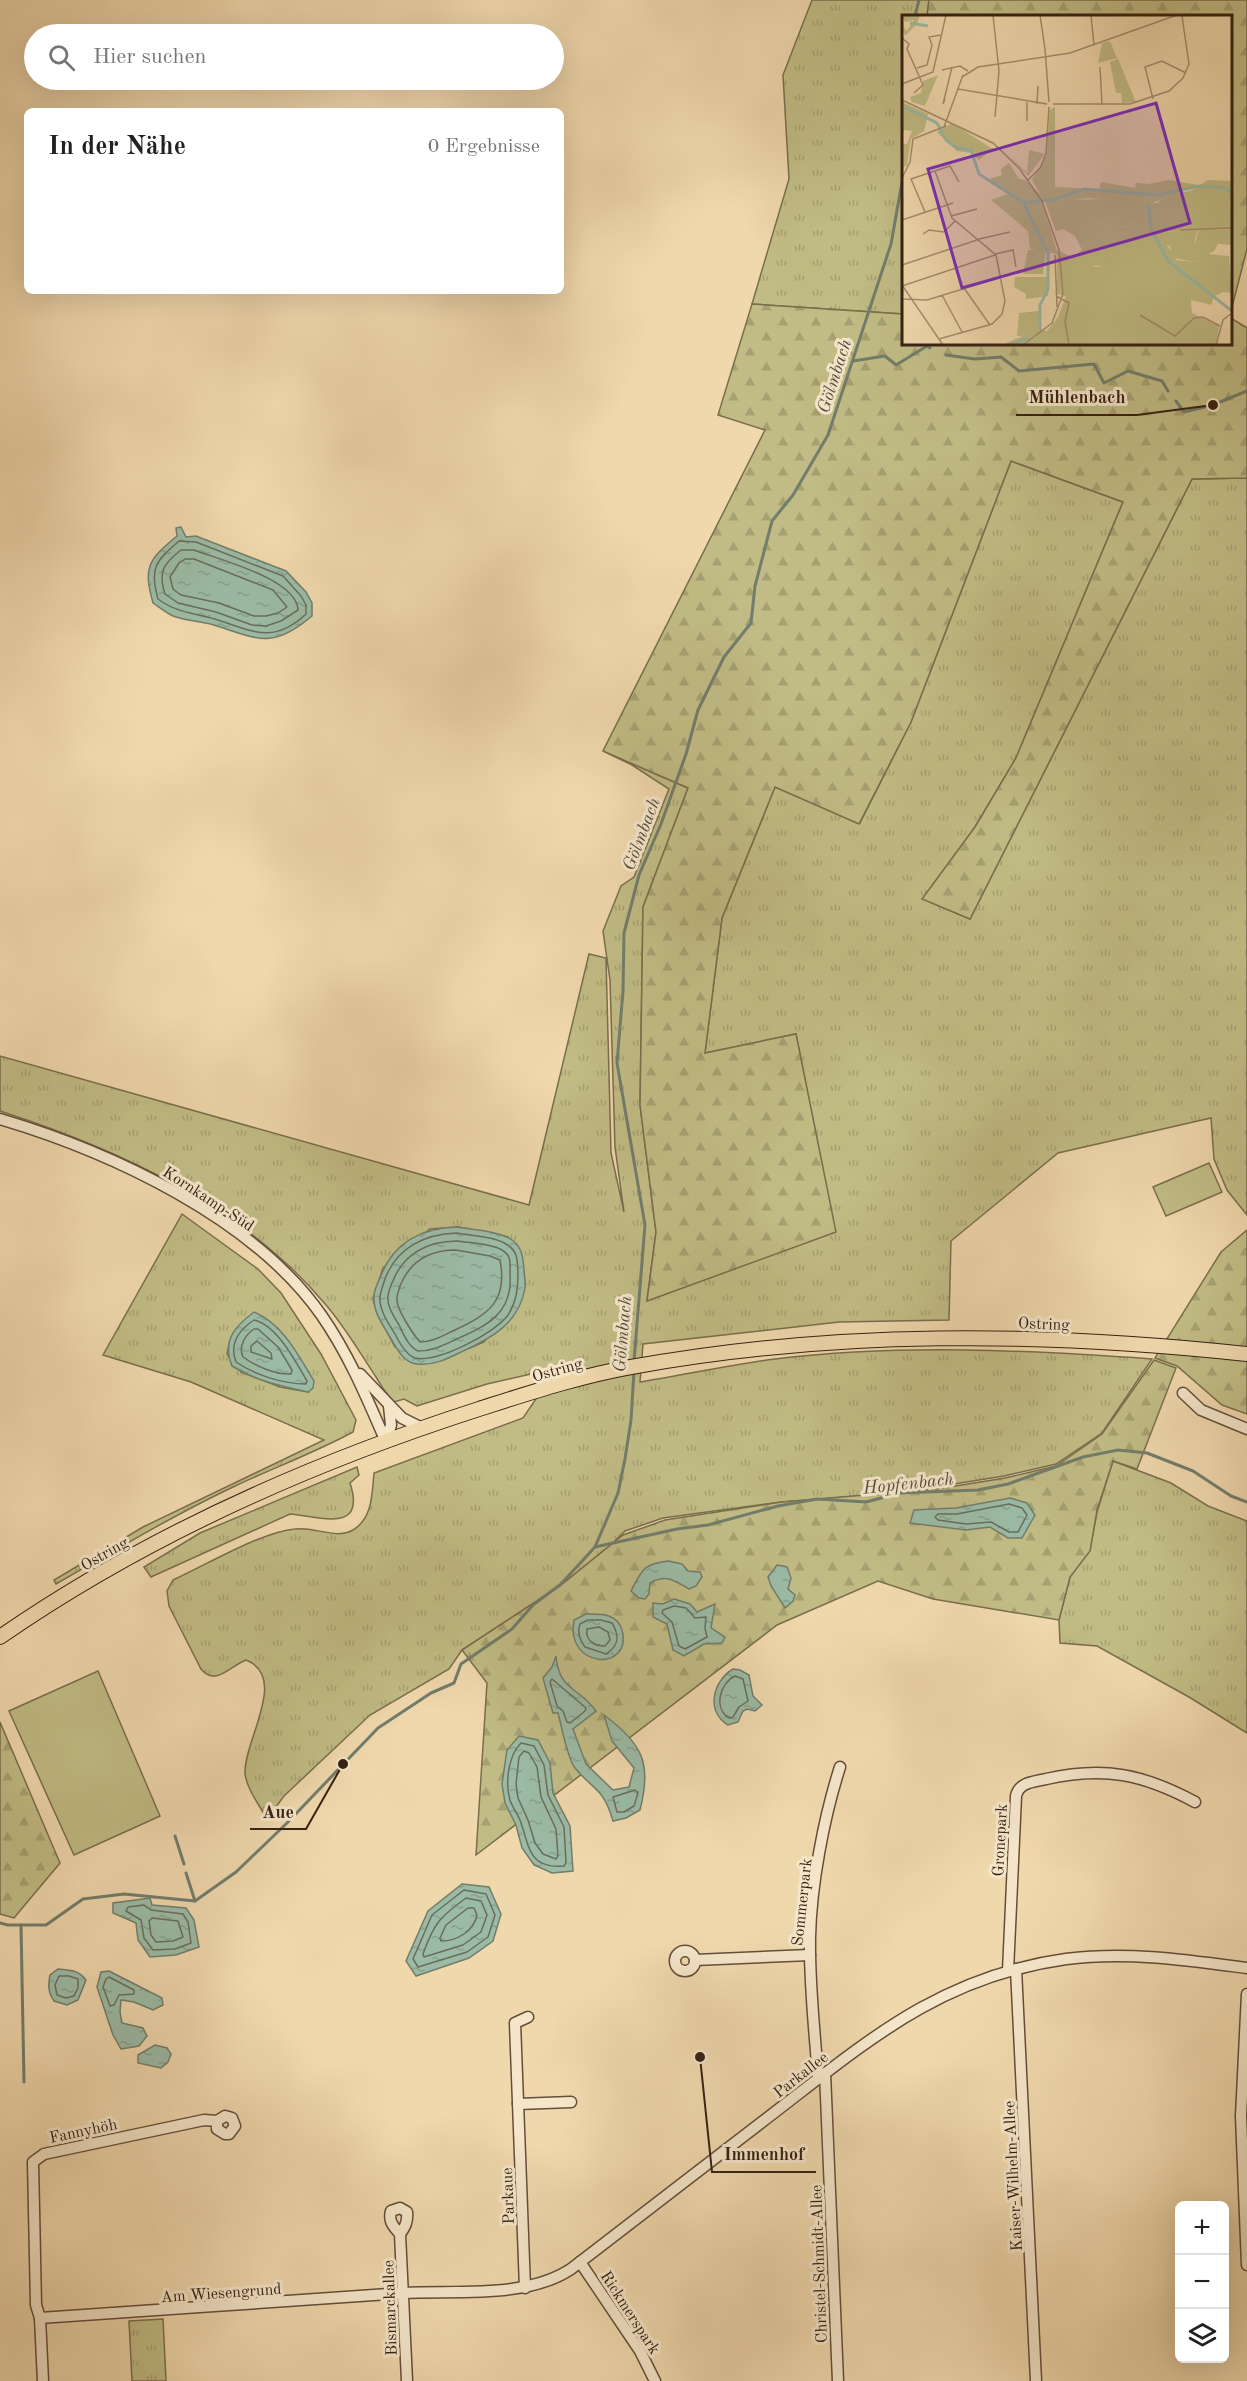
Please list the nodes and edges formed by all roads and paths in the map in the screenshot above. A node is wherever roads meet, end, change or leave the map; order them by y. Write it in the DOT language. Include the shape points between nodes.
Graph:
graph roads {
  1 [pos="0,1119"];
  2 [pos="1247,1354"];
  3 [pos="354,1368"];
  4 [pos="1183,1393"];
  5 [pos="389,1406"];
  6 [pos="422,1428"];
  7 [pos="1247,1429"];
  8 [pos="386,1442"];
  9 [pos="0,1637"];
  10 [pos="840,1767"];
  11 [pos="1195,1802"];
  12 [pos="810,1955"];
  13 [pos="695,1960"];
  14 [pos="1247,1968"];
  15 [pos="1012,1970"];
  16 [pos="1247,1994"];
  17 [pos="528,2017"];
  18 [pos="822,2076"];
  19 [pos="571,2102"];
  20 [pos="518,2104"];
  21 [pos="217,2121"];
  22 [pos="400,2234"];
  23 [pos="580,2262"];
  24 [pos="1247,2265"];
  25 [pos="525,2288"];
  26 [pos="403,2293"];
  27 [pos="40,2318"];
  28 [pos="43,2381"];
  29 [pos="407,2381"];
  30 [pos="654,2381"];
  31 [pos="838,2381"];
  32 [pos="1036,2381"];
  1 -- 3 [label="street, Kornkamp-Süd" via="85,1148 140,1173 188,1199 251,1242 306,1296"];
  2 -- 6 [label="main road, Ostring" via="1144,1343 973,1337 808,1343 629,1367"];
  3 -- 5 [label="street, Kornkamp-Süd"];
  3 -- 8 [label="street, Kornkamp-Süd"];
  4 -- 7 [label="street" via="1202,1410"];
  5 -- 6 [label="street, Kornkamp-Süd"];
  5 -- 8 [label="street" via="391,1425"];
  6 -- 8 [label="main road, Ostring"];
  8 -- 9 [label="main road, Ostring" via="195,1522 97,1576"];
  10 -- 12 [label="street, Sommerpark" via="829,1801 814,1890"];
  11 -- 15 [label="street, Gronepark" via="1149,1780 1109,1772 1067,1774 1019,1788"];
  12 -- 13 [label="street"];
  12 -- 18 [label="street, Sommerpark"];
  14 -- 15 [label="street, Parkallee" via="1112,1956 1068,1959"];
  15 -- 18 [label="street, Parkallee" via="921,2006"];
  15 -- 32 [label="street, Kaiser-Wilhelm-Allee"];
  16 -- 24 [label="street" via="1241,2116"];
  17 -- 20 [label="street, Parkaue" via="515,2023"];
  18 -- 23 [label="street, Parkallee"];
  18 -- 31 [label="street, Christel-Schmidt-Allee"];
  19 -- 20 [label="street"];
  20 -- 25 [label="street, Parkaue"];
  21 -- 27 [label="street, Fannyhöh" via="204,2120 36,2158 32,2167 36,2305"];
  22 -- 26 [label="street, Bismarckallee"];
  23 -- 25 [label="street, Parkallee" via="554,2279"];
  23 -- 30 [label="street, Rickmerspark" via="640,2351"];
  25 -- 26 [label="street, Parkallee"];
  26 -- 27 [label="street, Am Wiesengrund"];
  26 -- 29 [label="street, Bismarckallee"];
  27 -- 28 [label="street, Fannyhöh"];
}
